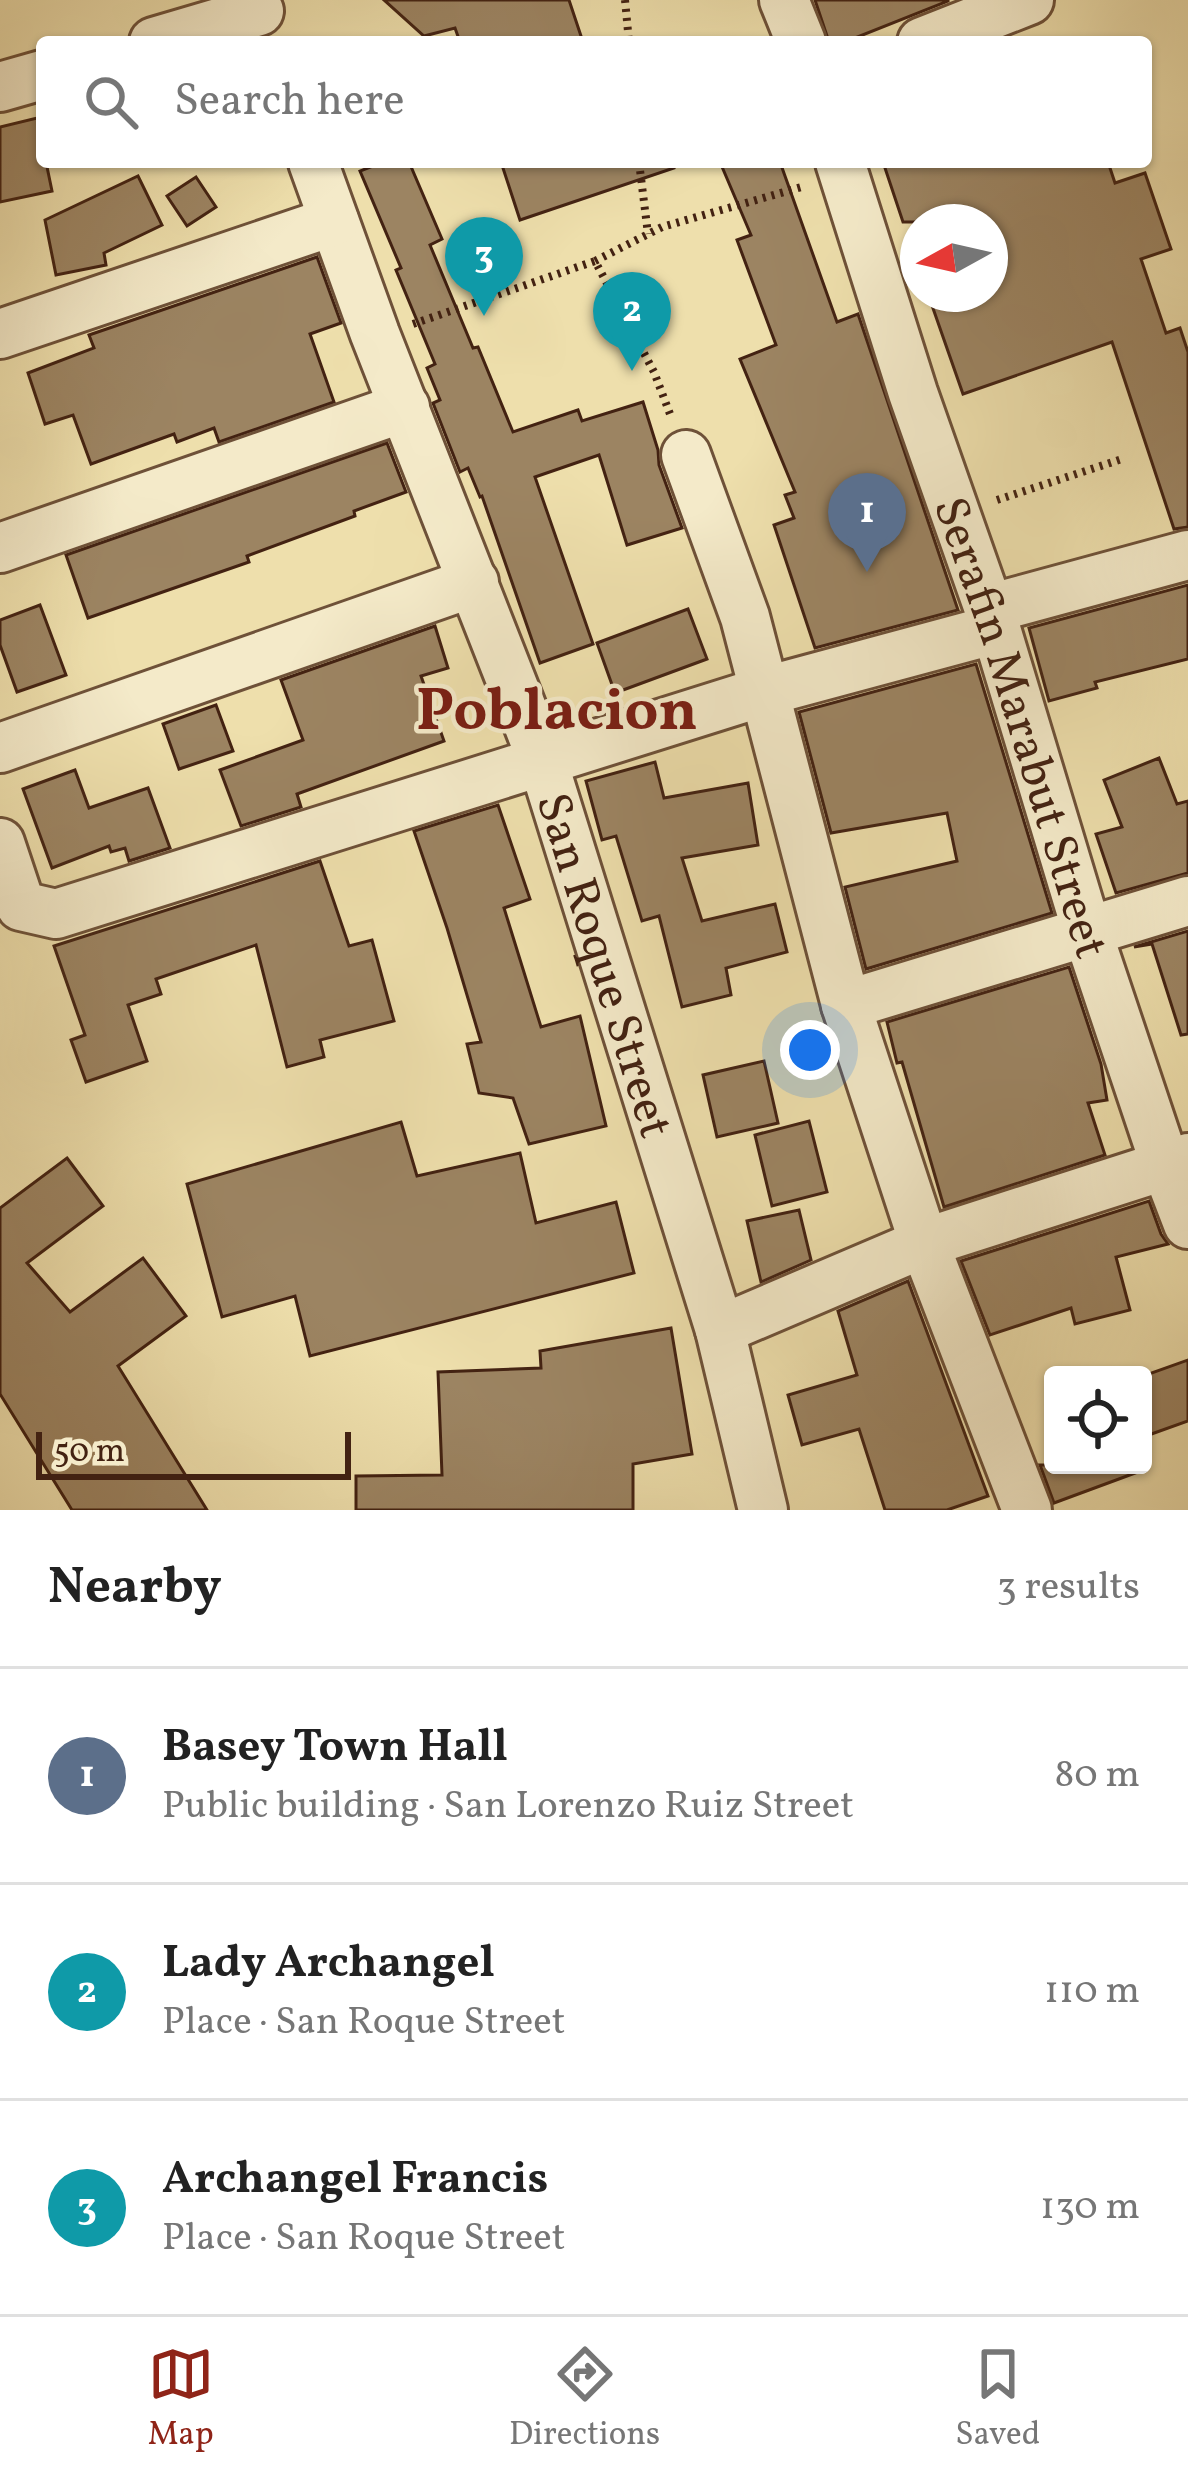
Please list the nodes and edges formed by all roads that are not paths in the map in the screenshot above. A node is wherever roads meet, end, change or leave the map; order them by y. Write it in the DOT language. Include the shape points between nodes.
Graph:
graph roads {
  1 [pos="784,0"];
  2 [pos="1029,0"];
  3 [pos="262,18"];
  4 [pos="181,36"];
  5 [pos="798,36"];
  6 [pos="937,36"];
  7 [pos="36,77"];
  8 [pos="0,87"];
  9 [pos="315,168"];
  10 [pos="824,174"];
  11 [pos="334,221"];
  12 [pos="0,334"];
  13 [pos="405,407"];
  14 [pos="686,455"];
  15 [pos="0,548"];
  16 [pos="1188,555"];
  17 [pos="474,582"];
  18 [pos="992,619"];
  19 [pos="762,692"];
  20 [pos="0,748"];
  21 [pos="543,762"];
  22 [pos="0,843"];
  23 [pos="1188,901"];
  24 [pos="1088,931"];
  25 [pos="846,1005"];
  26 [pos="1176,1161"];
  27 [pos="1188,1224"];
  28 [pos="924,1243"];
  29 [pos="719,1330"];
  30 [pos="763,1510"];
  31 [pos="1027,1510"];
  1 -- 5 [label="street"];
  2 -- 6 [label="street"];
  3 -- 4 [label="street"];
  7 -- 8 [label="street"];
  9 -- 11 [label="street, San Roque Street"];
  10 -- 18 [label="street, Serafin Marabut Street"];
  11 -- 12 [label="street"];
  11 -- 13 [label="street, San Roque Street"];
  13 -- 15 [label="street"];
  13 -- 17 [label="street, San Roque Street"];
  14 -- 19 [label="street" via="745,617"];
  16 -- 18 [label="street"];
  17 -- 20 [label="street"];
  17 -- 21 [label="street, San Roque Street"];
  18 -- 19 [label="street"];
  18 -- 24 [label="street, Serafin Marabut Street"];
  19 -- 21 [label="street"];
  19 -- 25 [label="street"];
  21 -- 22 [label="street" via="56,914 21,906"];
  21 -- 29 [label="street, San Roque Street"];
  23 -- 24 [label="street"];
  24 -- 25 [label="street"];
  24 -- 26 [label="street, Serafin Marabut Street"];
  25 -- 28 [label="street"];
  26 -- 27 [label="street, Serafin Marabut Street"];
  26 -- 28 [label="street"];
  28 -- 29 [label="street"];
  28 -- 31 [label="street"];
  29 -- 30 [label="street, San Roque Street"];
}
